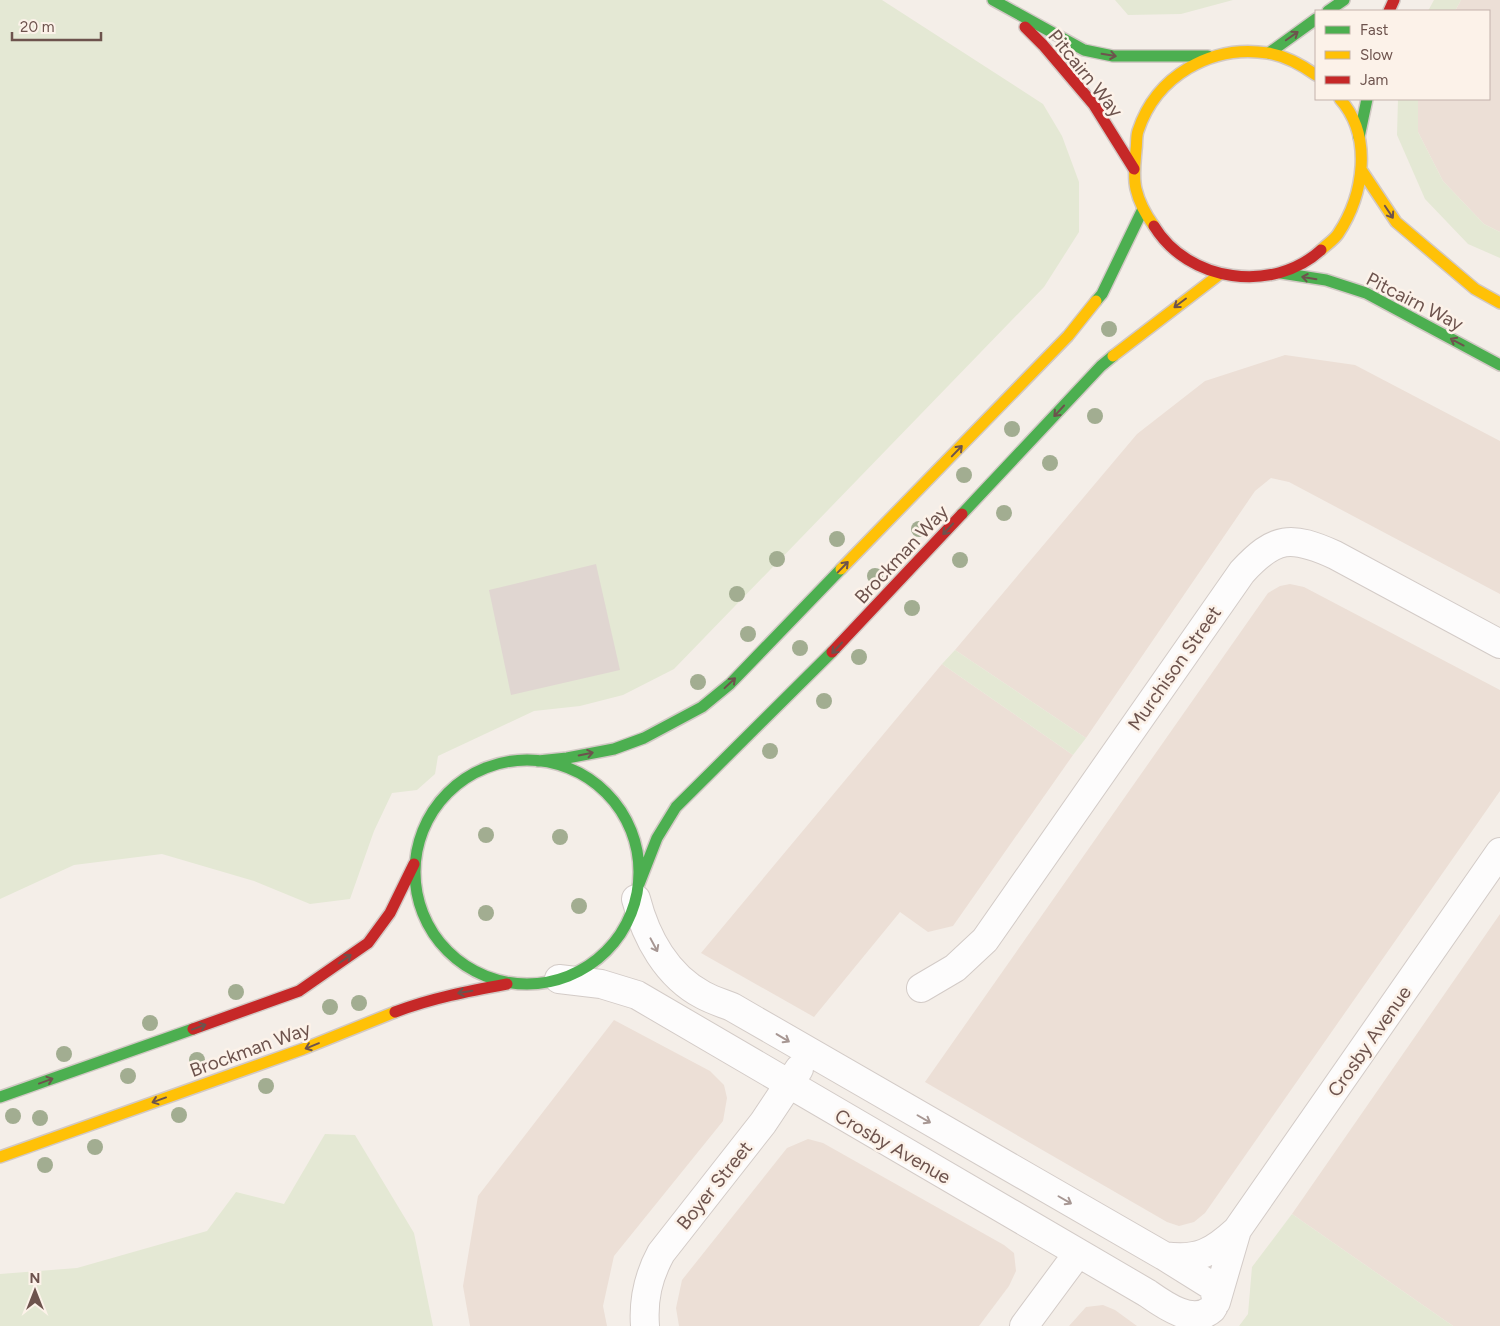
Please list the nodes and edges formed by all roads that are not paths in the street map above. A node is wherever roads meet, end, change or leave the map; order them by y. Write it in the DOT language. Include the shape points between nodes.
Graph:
graph roads {
  1 [pos="1344,0"];
  2 [pos="997,3"];
  3 [pos="1329,10"];
  4 [pos="1315,20"];
  5 [pos="1269,53"];
  6 [pos="1212,56"];
  7 [pos="1315,74"];
  8 [pos="1341,100"];
  9 [pos="1367,100"];
  10 [pos="1359,137"];
  11 [pos="1134,168"];
  12 [pos="1362,172"];
  13 [pos="1143,209"];
  14 [pos="1281,273"];
  15 [pos="1220,274"];
  16 [pos="1500,303"];
  17 [pos="1500,365"];
  18 [pos="1500,644"];
  19 [pos="538,761"];
  20 [pos="1500,852"];
  21 [pos="415,861"];
  22 [pos="637,891"];
  23 [pos="559,979"];
  24 [pos="513,983"];
  25 [pos="921,988"];
  26 [pos="810,1053"];
  27 [pos="789,1085"];
  28 [pos="0,1097"];
  29 [pos="0,1157"];
  30 [pos="1237,1230"];
  31 [pos="1078,1254"];
  32 [pos="1164,1256"];
  33 [pos="1216,1302"];
  34 [pos="645,1326"];
  35 [pos="1024,1326"];
  1 -- 3 [label="street"];
  2 -- 6 [label="street, Pitcairn Way, one-way" via="1084,50 1113,56"];
  2 -- 11 [label="street, Pitcairn Way" via="1043,45 1089,99"];
  5 -- 4 [label="street, one-way"];
  5 -- 6 [label="street" via="1241,51"];
  5 -- 7 [label="street" via="1300,63"];
  6 -- 11 [label="street" via="1180,73 1154,99 1138,132"];
  8 -- 10 [label="street"];
  9 -- 10 [label="street"];
  10 -- 12 [label="street"];
  11 -- 13 [label="street" via="1136,189"];
  12 -- 14 [label="street" via="1354,205 1337,235 1312,258"];
  12 -- 16 [label="street, Pitcairn Way, one-way" via="1396,222 1475,289"];
  13 -- 15 [label="street" via="1161,238 1188,261"];
  19 -- 13 [label="street, Brockman Way, one-way" via="614,749 644,738 702,707 730,684 1068,336 1102,294"];
  14 -- 15 [label="street" via="1250,278"];
  17 -- 14 [label="street, Pitcairn Way, one-way" via="1366,293 1326,280"];
  15 -- 22 [label="street, Brockman Way, one-way" via="1101,366 810,676 676,807 657,838"];
  18 -- 25 [label="street, Murchison Street" via="1312,545 1287,542 1264,550 1242,572 985,940 955,968"];
  19 -- 21 [label="street" via="506,762 463,780 432,812 420,836"];
  19 -- 22 [label="street" via="577,772 600,786 618,806 636,843"];
  20 -- 30 [label="street, Crosby Avenue"];
  21 -- 24 [label="street" via="416,888 422,913 439,942 475,971"];
  28 -- 21 [label="street, Brockman Way, one-way" via="299,991 368,943 390,913"];
  22 -- 23 [label="street, Brockman Way" via="627,924 612,945 583,969"];
  22 -- 26 [label="street, Crosby Avenue, one-way" via="640,914 654,946 685,983"];
  23 -- 24 [label="street, Brockman Way" via="536,984"];
  23 -- 27 [label="street, Crosby Avenue" via="601,984 637,996"];
  24 -- 29 [label="street, Brockman Way, one-way" via="418,1003 303,1049"];
  26 -- 27 [label="street, Boyer Street"];
  26 -- 32 [label="street, Crosby Avenue, one-way"];
  27 -- 31 [label="street, Crosby Avenue"];
  27 -- 34 [label="street, Boyer Street" via="756,1133 661,1253 646,1292"];
  30 -- 32 [label="street, Crosby Avenue" via="1221,1246 1205,1254 1191,1258"];
  30 -- 33 [label="street, Crosby Avenue"];
  31 -- 33 [label="street, Crosby Avenue" via="1185,1319 1204,1315"];
  31 -- 35 [label="street"];
  32 -- 33 [label="street, Crosby Avenue" via="1212,1286"];
}
